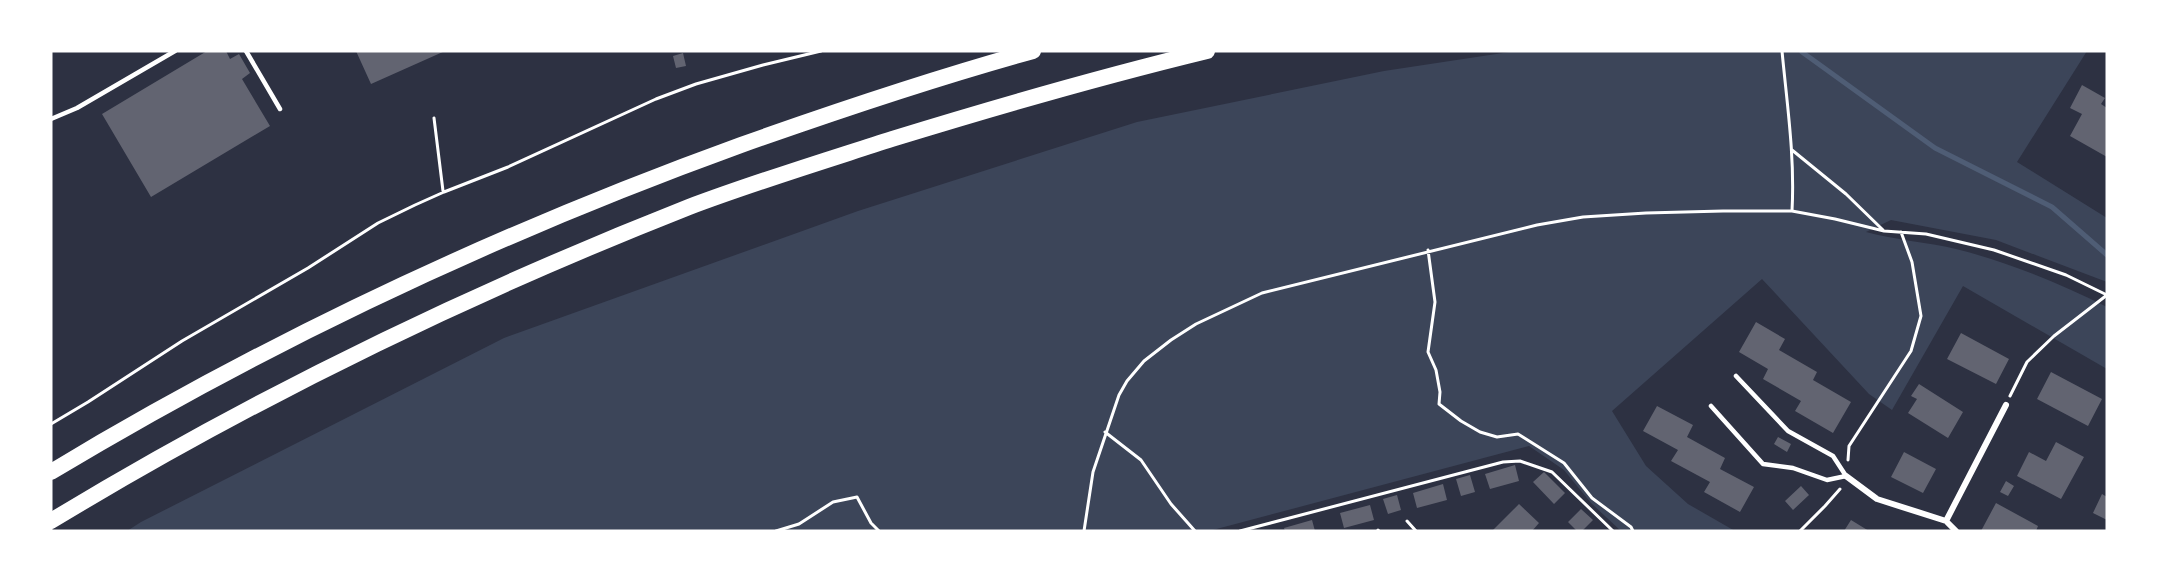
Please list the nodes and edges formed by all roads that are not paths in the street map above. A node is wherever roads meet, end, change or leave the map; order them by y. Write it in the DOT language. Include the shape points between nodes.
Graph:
graph roads {
  1 [pos="175,51"];
  2 [pos="246,51"];
  3 [pos="1033,51"];
  4 [pos="1207,51"];
  5 [pos="280,109"];
  6 [pos="51,119"];
  7 [pos="1736,376"];
  8 [pos="2006,405"];
  9 [pos="1711,406"];
  10 [pos="51,472"];
  11 [pos="1846,476"];
  12 [pos="51,521"];
  13 [pos="1946,521"];
  14 [pos="1956,531"];
  1 -- 6 [label="lane"];
  2 -- 5 [label="lane"];
  3 -- 10 [label="highway" via="817,118 682,166 533,226 380,294 226,372"];
  4 -- 12 [label="highway" via="1021,99 831,158 691,207 541,269 362,351 230,418"];
  7 -- 11 [label="lane" via="1788,431 1833,456"];
  8 -- 13 [label="street"];
  9 -- 11 [label="lane" via="1763,464 1793,468 1827,480"];
  11 -- 13 [label="street" via="1877,499"];
  13 -- 14 [label="street"];
}
